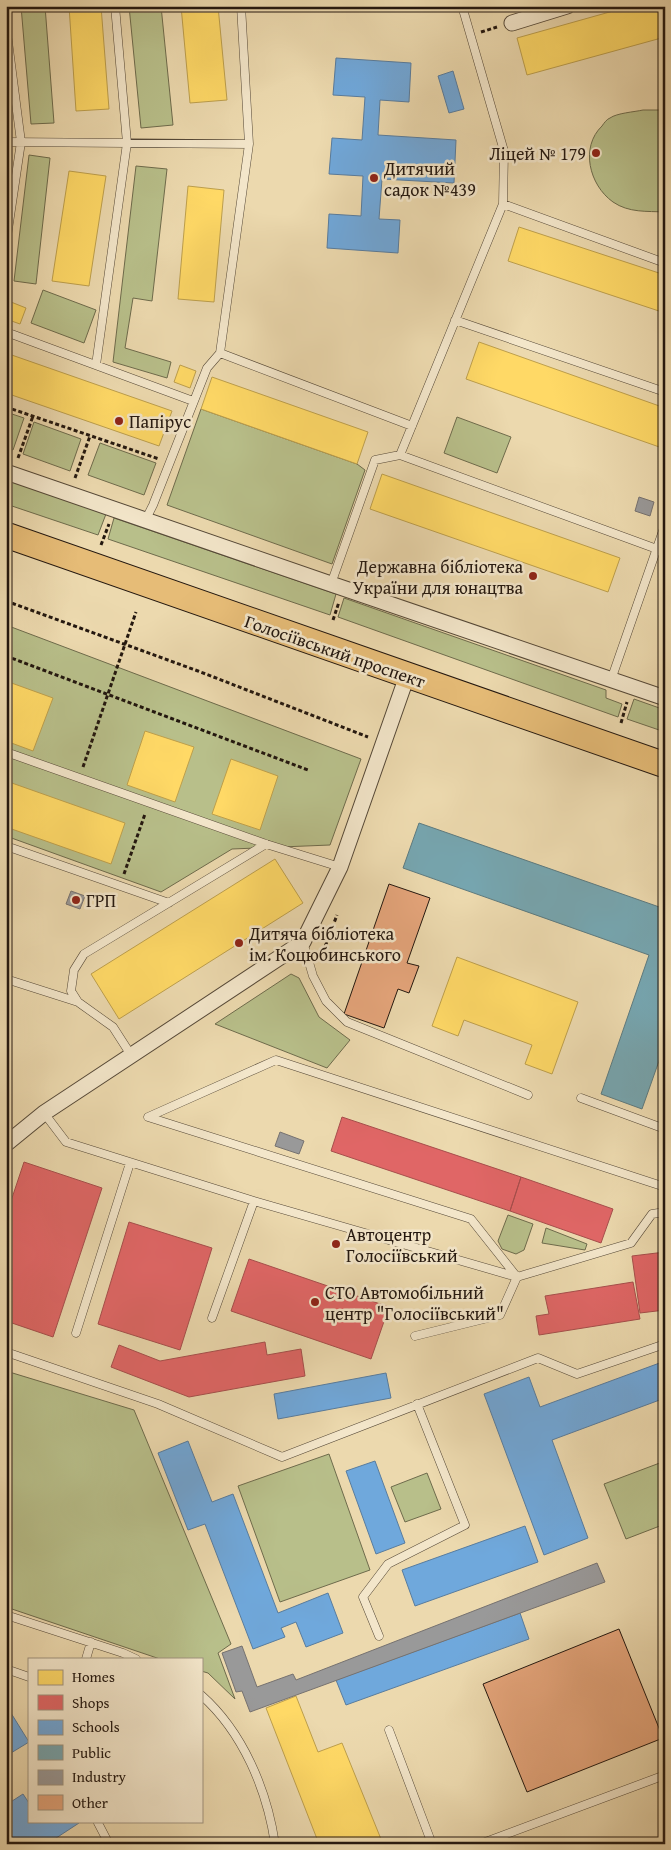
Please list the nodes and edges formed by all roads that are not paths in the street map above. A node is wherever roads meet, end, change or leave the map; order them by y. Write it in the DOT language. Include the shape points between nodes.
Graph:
graph roads {
  1 [pos="115,6"];
  2 [pos="241,6"];
  3 [pos="462,6"];
  4 [pos="568,6"];
  5 [pos="512,23"];
  6 [pos="6,26"];
  7 [pos="6,142"];
  8 [pos="21,142"];
  9 [pos="126,143"];
  10 [pos="249,144"];
  11 [pos="503,204"];
  12 [pos="6,242"];
  13 [pos="665,262"];
  14 [pos="455,320"];
  15 [pos="6,332"];
  16 [pos="220,353"];
  17 [pos="96,365"];
  18 [pos="665,392"];
  19 [pos="193,401"];
  20 [pos="412,426"];
  21 [pos="400,455"];
  22 [pos="6,472"];
  23 [pos="146,519"];
  24 [pos="665,525"];
  25 [pos="6,535"];
  26 [pos="656,549"];
  27 [pos="665,552"];
  28 [pos="331,584"];
  29 [pos="407,676"];
  30 [pos="610,680"];
  31 [pos="665,698"];
  32 [pos="6,752"];
  33 [pos="665,765"];
  34 [pos="266,844"];
  35 [pos="6,846"];
  36 [pos="340,867"];
  37 [pos="169,903"];
  38 [pos="303,942"];
  39 [pos="6,979"];
  40 [pos="78,1002"];
  41 [pos="131,1055"];
  42 [pos="528,1095"];
  43 [pos="581,1098"];
  44 [pos="44,1113"];
  45 [pos="665,1128"];
  46 [pos="6,1144"];
  47 [pos="130,1163"];
  48 [pos="665,1187"];
  49 [pos="254,1201"];
  50 [pos="665,1212"];
  51 [pos="517,1278"];
  52 [pos="212,1318"];
  53 [pos="76,1333"];
  54 [pos="415,1336"];
  55 [pos="665,1344"];
  56 [pos="6,1352"];
  57 [pos="417,1404"];
  58 [pos="6,1614"];
  59 [pos="379,1636"];
  60 [pos="91,1642"];
  61 [pos="86,1658"];
  62 [pos="133,1658"];
  63 [pos="6,1669"];
  64 [pos="28,1676"];
  65 [pos="202,1696"];
  66 [pos="389,1730"];
  67 [pos="665,1775"];
  68 [pos="98,1822"];
  69 [pos="109,1844"];
  70 [pos="275,1844"];
  71 [pos="432,1844"];
  72 [pos="480,1844"];
  1 -- 9 [label="lane"];
  2 -- 10 [label="lane"];
  3 -- 11 [label="lane" via="504,151"];
  4 -- 5 [label="street"];
  6 -- 8 [label="lane"];
  7 -- 8 [label="lane"];
  8 -- 9 [label="lane"];
  8 -- 12 [label="lane"];
  9 -- 10 [label="lane"];
  9 -- 17 [label="lane"];
  10 -- 16 [label="lane"];
  11 -- 13 [label="lane"];
  11 -- 14 [label="lane"];
  14 -- 18 [label="lane"];
  14 -- 20 [label="lane"];
  15 -- 17 [label="lane"];
  16 -- 19 [label="lane" via="207,368"];
  16 -- 20 [label="lane"];
  17 -- 19 [label="lane"];
  19 -- 23 [label="lane"];
  20 -- 21 [label="lane"];
  21 -- 26 [label="lane"];
  21 -- 28 [label="lane" via="375,460"];
  22 -- 23 [label="street"];
  23 -- 28 [label="street"];
  24 -- 26 [label="lane"];
  25 -- 29 [label="highway, Голосіївський проспект"];
  26 -- 27 [label="lane"];
  26 -- 30 [label="lane"];
  28 -- 30 [label="street"];
  29 -- 33 [label="highway, Голосіївський проспект"];
  29 -- 36 [label="street"];
  30 -- 31 [label="street"];
  32 -- 34 [label="lane"];
  34 -- 36 [label="lane"];
  34 -- 37 [label="lane"];
  35 -- 37 [label="lane"];
  36 -- 38 [label="street"];
  37 -- 40 [label="lane" via="84,954 74,970 71,991"];
  38 -- 41 [label="street"];
  38 -- 42 [label="lane" via="313,976 326,1001 347,1022"];
  39 -- 40 [label="lane"];
  40 -- 41 [label="lane" via="113,1026"];
  41 -- 44 [label="street"];
  43 -- 45 [label="lane"];
  44 -- 46 [label="street"];
  44 -- 47 [label="lane" via="66,1142"];
  47 -- 49 [label="lane"];
  47 -- 53 [label="lane"];
  48 -- 51 [label="lane" via="276,1060 148,1117 471,1219"];
  49 -- 51 [label="lane"];
  49 -- 52 [label="lane"];
  50 -- 51 [label="lane" via="652,1214 631,1243"];
  51 -- 54 [label="lane" via="500,1316"];
  55 -- 57 [label="lane" via="577,1374 538,1358"];
  56 -- 57 [label="lane" via="158,1404 282,1457"];
  57 -- 59 [label="lane" via="465,1526 388,1564 363,1597"];
  58 -- 60 [label="lane"];
  60 -- 61 [label="lane"];
  60 -- 62 [label="lane"];
  63 -- 64 [label="lane"];
  65 -- 70 [label="lane" via="231,1729 256,1772 271,1815"];
  66 -- 71 [label="lane"];
  67 -- 72 [label="lane"];
  68 -- 69 [label="lane"];
}
